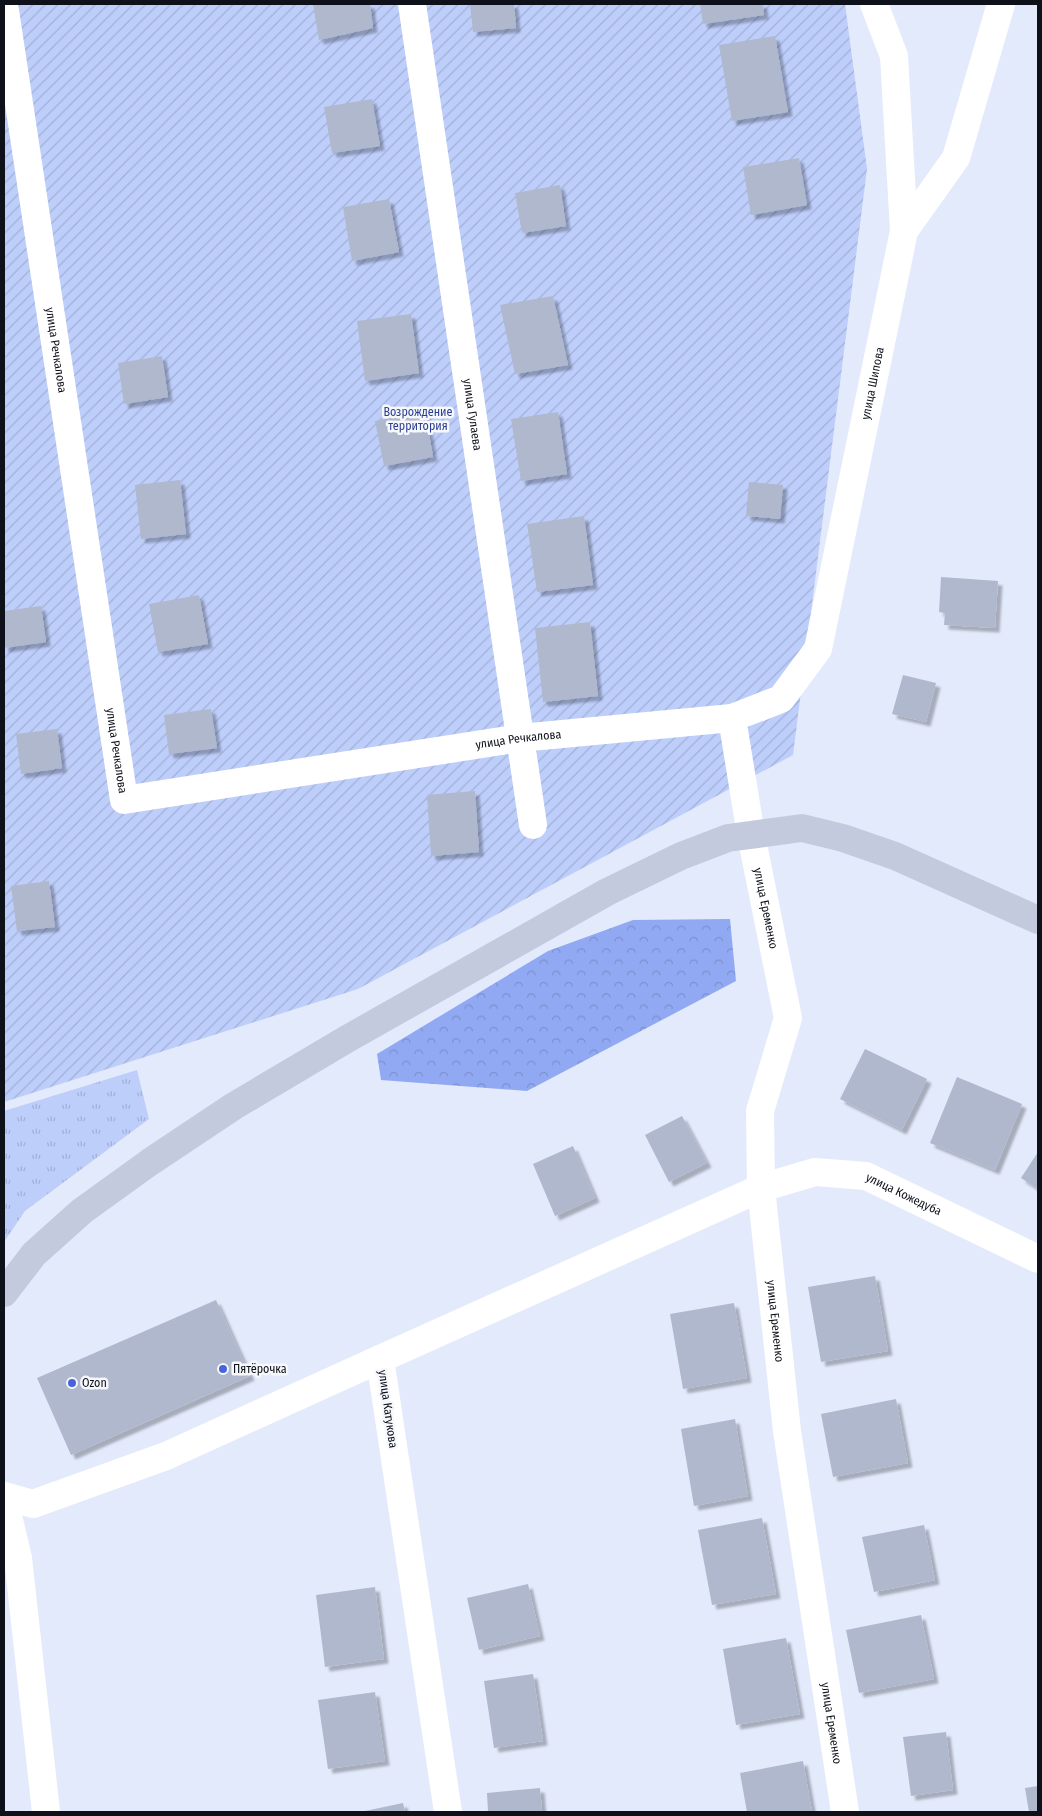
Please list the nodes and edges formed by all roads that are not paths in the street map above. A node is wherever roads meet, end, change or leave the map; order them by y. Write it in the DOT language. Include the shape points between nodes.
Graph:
graph roads {
  1 [pos="4,4"];
  2 [pos="412,4"];
  3 [pos="874,4"];
  4 [pos="1001,4"];
  5 [pos="904,231"];
  6 [pos="732,718"];
  7 [pos="520,738"];
  8 [pos="533,825"];
  9 [pos="751,835"];
  10 [pos="1038,920"];
  11 [pos="761,1188"];
  12 [pos="1038,1259"];
  13 [pos="4,1292"];
  14 [pos="380,1359"];
  15 [pos="4,1498"];
  16 [pos="46,1812"];
  17 [pos="448,1812"];
  18 [pos="845,1812"];
  1 -- 7 [label="street, улица Речкалова" via="124,800"];
  2 -- 7 [label="street, улица Гулаева"];
  3 -- 5 [label="street, улица Шипова" via="894,56"];
  4 -- 5 [label="street" via="956,158"];
  5 -- 6 [label="street, улица Шипова" via="818,649 781,699"];
  6 -- 7 [label="street, улица Речкалова"];
  6 -- 9 [label="street"];
  7 -- 8 [label="street, улица Гулаева"];
  9 -- 10 [label="main road" via="802,828 843,838 895,856"];
  9 -- 11 [label="street, улица Еременко" via="788,1018 760,1111"];
  9 -- 13 [label="main road" via="728,838 700,848 607,892 234,1106 82,1212 34,1254"];
  11 -- 12 [label="street, улица Кожедуба" via="815,1172 866,1176"];
  11 -- 14 [label="street, улица Катукова"];
  11 -- 18 [label="street, улица Еременко" via="786,1431"];
  14 -- 15 [label="street" via="157,1460 32,1504"];
  14 -- 17 [label="street, улица Катукова"];
  15 -- 16 [label="street" via="18,1558"];
}
